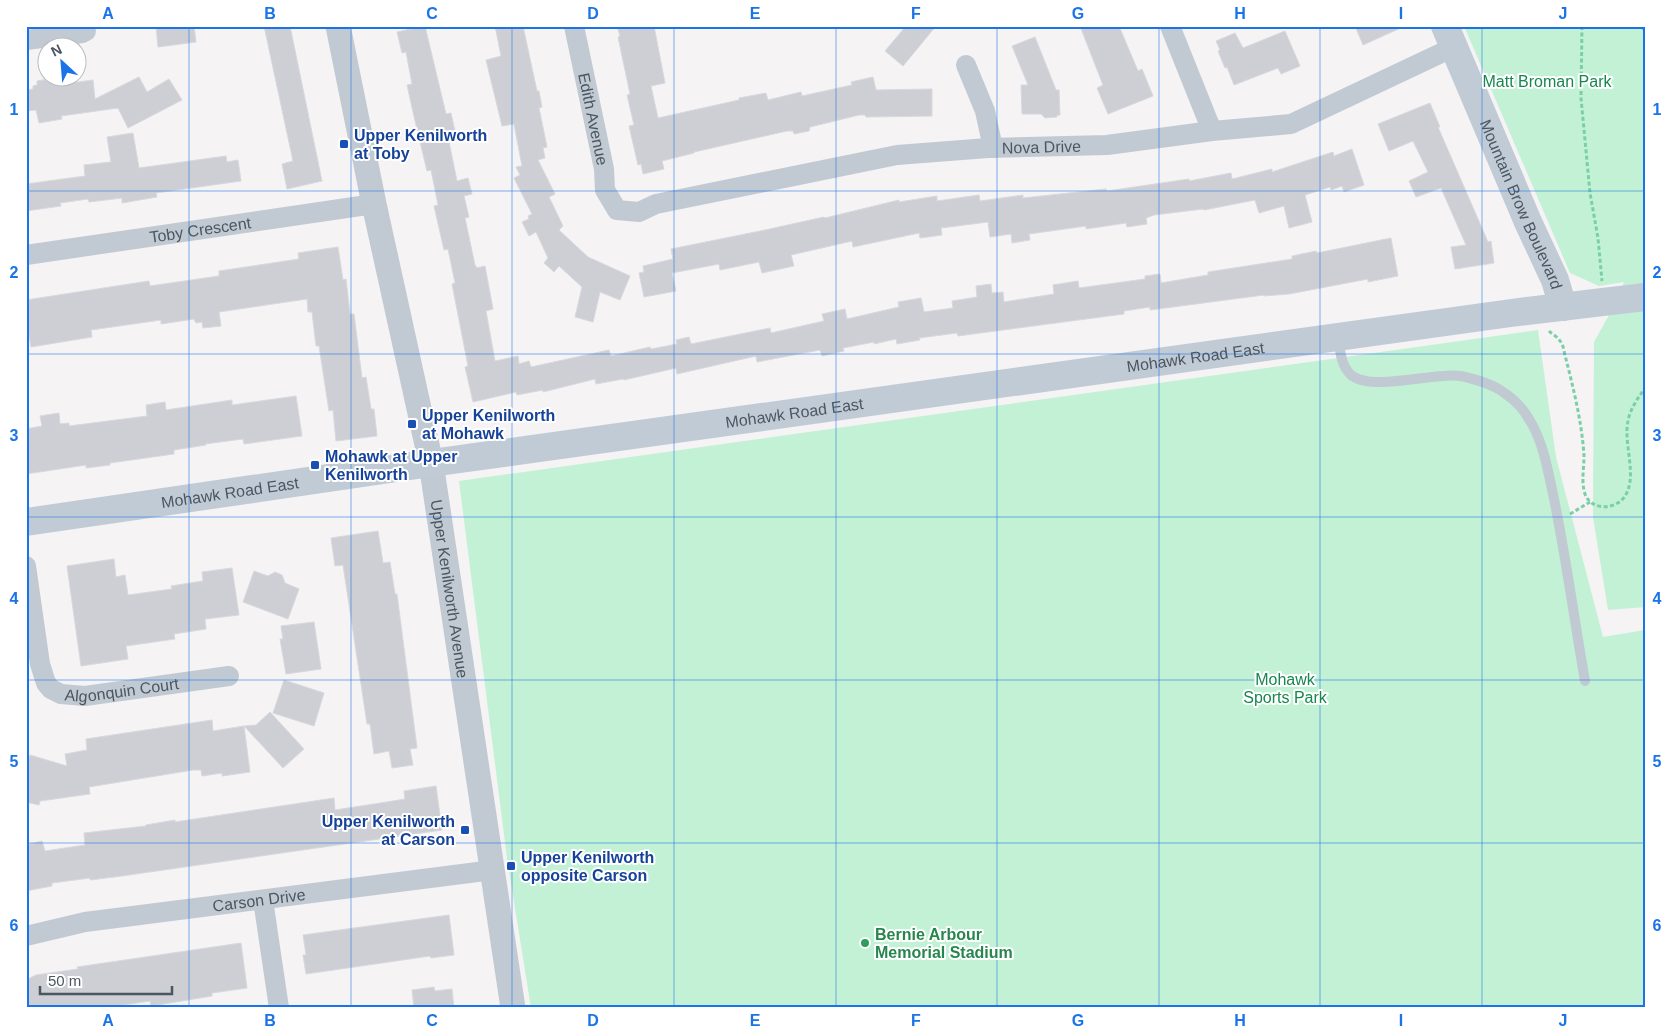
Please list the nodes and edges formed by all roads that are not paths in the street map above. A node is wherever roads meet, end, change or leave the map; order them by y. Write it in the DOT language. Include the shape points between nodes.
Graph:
graph roads {
  1 [pos="338,26"];
  2 [pos="574,26"];
  3 [pos="1170,26"];
  4 [pos="86,31"];
  5 [pos="1450,36"];
  6 [pos="26,40"];
  7 [pos="966,65"];
  8 [pos="1212,131"];
  9 [pos="994,148"];
  10 [pos="374,204"];
  11 [pos="617,210"];
  12 [pos="26,255"];
  13 [pos="1645,297"];
  14 [pos="1564,307"];
  15 [pos="1338,338"];
  16 [pos="431,463"];
  17 [pos="26,522"];
  18 [pos="26,566"];
  19 [pos="229,676"];
  20 [pos="1585,681"];
  21 [pos="493,870"];
  22 [pos="263,900"];
  23 [pos="26,936"];
  24 [pos="279,1008"];
  25 [pos="513,1008"];
  1 -- 10 [label="street, Upper Kenilworth Avenue"];
  2 -- 11 [label="street, Edith Avenue" via="604,169 605,190"];
  3 -- 8 [label="street"];
  4 -- 6 [label="street"];
  5 -- 8 [label="street, Nova Drive" via="1291,124"];
  5 -- 14 [label="main road, Mountain Brow Boulevard"];
  7 -- 9 [label="street" via="985,111"];
  8 -- 9 [label="street, Nova Drive" via="1106,145"];
  9 -- 11 [label="street, Nova Drive" via="897,155 656,204 639,212"];
  10 -- 12 [label="street, Toby Crescent"];
  10 -- 16 [label="street, Upper Kenilworth Avenue"];
  13 -- 14 [label="main road, Mountain Brow Boulevard"];
  14 -- 15 [label="main road, Mohawk Road East"];
  15 -- 16 [label="main road, Mohawk Road East"];
  15 -- 20 [label="lane" via="1342,360 1349,373 1361,381 1460,376 1496,386 1521,405 1534,426 1543,451 1559,521"];
  16 -- 17 [label="main road, Mohawk Road East"];
  16 -- 21 [label="street, Upper Kenilworth Avenue"];
  18 -- 19 [label="street, Algonquin Court" via="40,664 51,689 61,694 85,696"];
  21 -- 22 [label="street, Carson Drive"];
  21 -- 25 [label="street, Upper Kenilworth Avenue"];
  22 -- 23 [label="street, Carson Drive" via="85,922"];
  22 -- 24 [label="street"];
}
